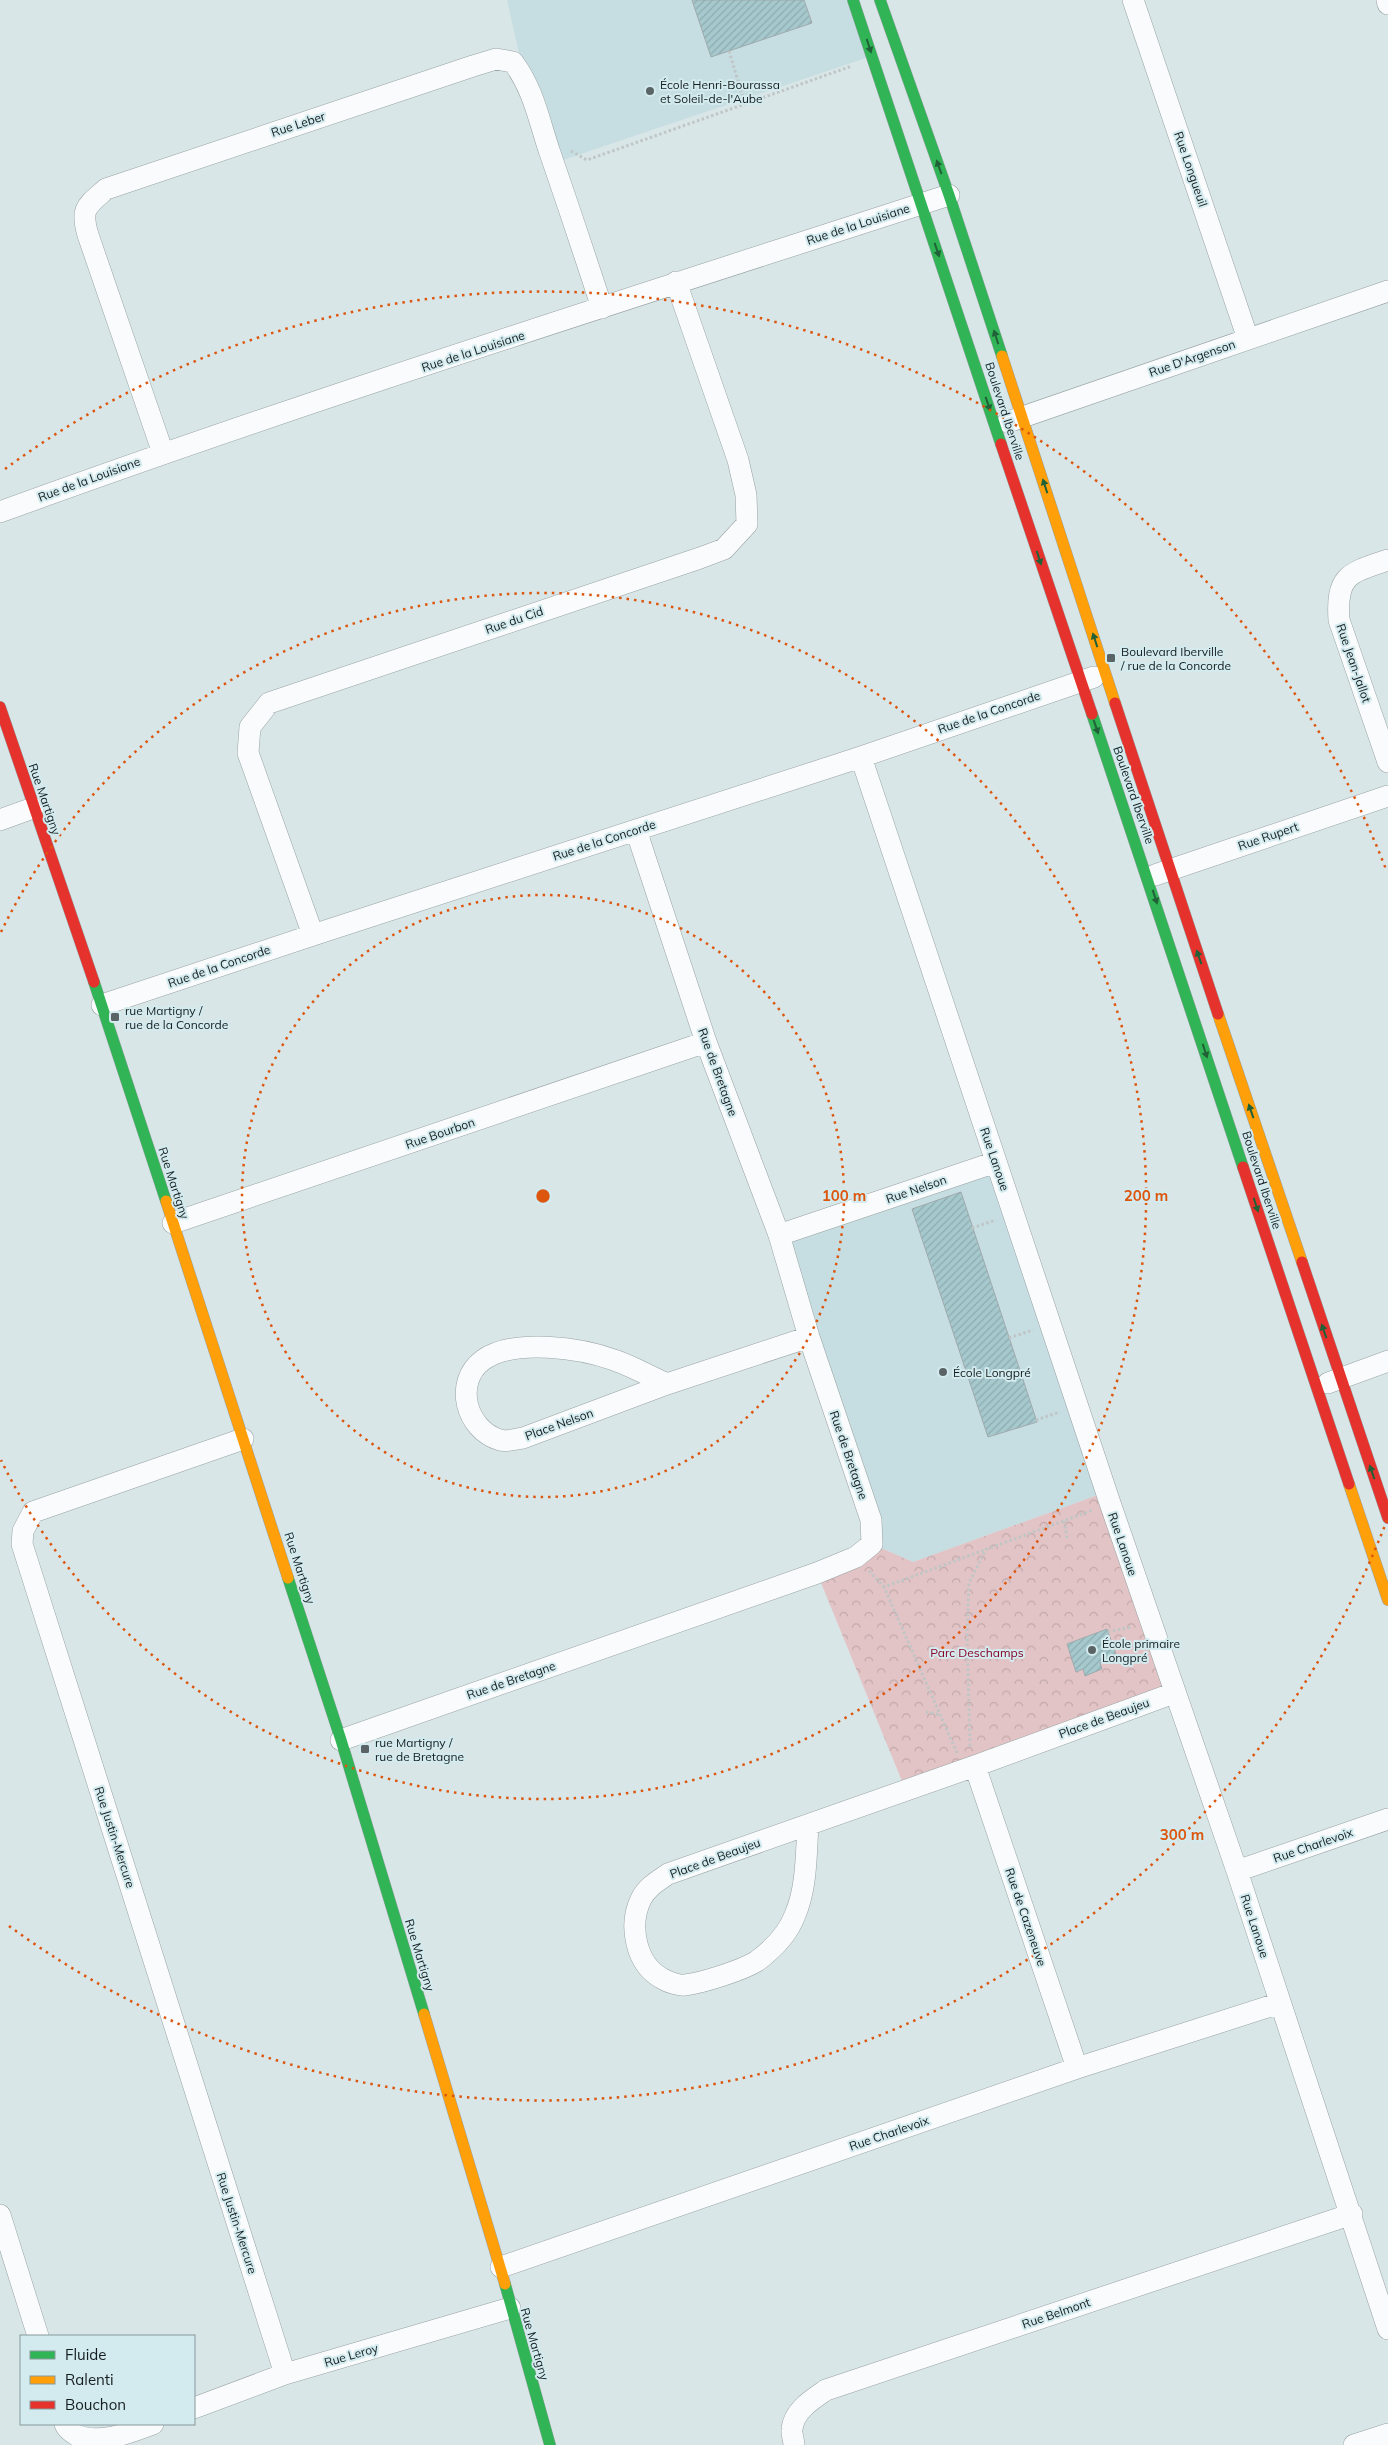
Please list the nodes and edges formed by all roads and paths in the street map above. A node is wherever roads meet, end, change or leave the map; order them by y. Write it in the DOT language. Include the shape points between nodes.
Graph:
graph roads {
  1 [pos="853,0"];
  2 [pos="880,0"];
  3 [pos="1133,0"];
  4 [pos="1387,0"];
  5 [pos="1388,4"];
  6 [pos="729,51"];
  7 [pos="873,59"];
  8 [pos="745,104"];
  9 [pos="564,147"];
  10 [pos="949,194"];
  11 [pos="921,204"];
  12 [pos="676,282"];
  13 [pos="1388,292"];
  14 [pos="602,308"];
  15 [pos="1248,339"];
  16 [pos="1022,417"];
  17 [pos="996,427"];
  18 [pos="163,453"];
  19 [pos="0,512"];
  20 [pos="1388,560"];
  21 [pos="1106,673"];
  22 [pos="1080,681"];
  23 [pos="0,707"];
  24 [pos="861,757"];
  25 [pos="1388,762"];
  26 [pos="1388,796"];
  27 [pos="33,808"];
  28 [pos="0,820"];
  29 [pos="636,830"];
  30 [pos="1170,870"];
  31 [pos="1148,877"];
  32 [pos="313,935"];
  33 [pos="102,1006"];
  34 [pos="706,1042"];
  35 [pos="996,1162"];
  36 [pos="173,1223"];
  37 [pos="779,1235"];
  38 [pos="809,1337"];
  39 [pos="1388,1361"];
  40 [pos="1340,1378"];
  41 [pos="666,1384"];
  42 [pos="1316,1388"];
  43 [pos="243,1439"];
  44 [pos="1110,1503"];
  45 [pos="1388,1518"];
  46 [pos="1064,1521"];
  47 [pos="1067,1538"];
  48 [pos="987,1549"];
  49 [pos="1388,1600"];
  50 [pos="1150,1623"];
  51 [pos="1108,1632"];
  52 [pos="1174,1693"];
  53 [pos="926,1712"];
  54 [pos="942,1715"];
  55 [pos="341,1740"];
  56 [pos="968,1757"];
  57 [pos="1388,1819"];
  58 [pos="808,1825"];
  59 [pos="1238,1871"];
  60 [pos="1280,2003"];
  61 [pos="1077,2068"];
  62 [pos="1352,2214"];
  63 [pos="0,2215"];
  64 [pos="500,2268"];
  65 [pos="510,2308"];
  66 [pos="1388,2329"];
  67 [pos="38,2335"];
  68 [pos="285,2374"];
  69 [pos="195,2408"];
  70 [pos="66,2425"];
  71 [pos="150,2425"];
  72 [pos="1388,2434"];
  73 [pos="550,2445"];
  74 [pos="794,2445"];
  75 [pos="1354,2445"];
  1 -- 7 [label="street, Boulevard Iberville, one-way"];
  10 -- 2 [label="street, Boulevard Iberville, one-way"];
  3 -- 15 [label="street, Rue Longueuil"];
  4 -- 5 [label="street"];
  6 -- 8 [label="path"];
  7 -- 8 [label="path"];
  7 -- 11 [label="street, Boulevard Iberville"];
  8 -- 9 [label="path" via="587,160"];
  10 -- 11 [label="street, Rue de la Louisiane"];
  16 -- 10 [label="street, Boulevard Iberville, one-way"];
  11 -- 12 [label="street, Rue de la Louisiane"];
  11 -- 17 [label="street, Boulevard Iberville, one-way"];
  12 -- 14 [label="street, Rue de la Louisiane"];
  12 -- 32 [label="street, Rue du Cid" via="738,460 746,495 747,524 724,549 700,558 268,703 250,727 248,753"];
  13 -- 15 [label="street, Rue D'Argenson"];
  14 -- 18 [label="street, Rue de la Louisiane"];
  14 -- 18 [label="street, Rue Leber" via="524,76 513,62 496,59 473,66 106,188 89,204 83,218 88,235"];
  15 -- 16 [label="street, Rue D'Argenson"];
  16 -- 17 [label="street, Rue D'Argenson"];
  21 -- 16 [label="street, Boulevard Iberville, one-way"];
  17 -- 22 [label="street, Boulevard Iberville, one-way"];
  18 -- 19 [label="street, Rue de la Louisiane"];
  20 -- 25 [label="street, Rue Jean-Jallot" via="1359,570 1344,581 1338,596 1339,620"];
  21 -- 22 [label="street, Rue de la Concorde"];
  21 -- 30 [label="street, Boulevard Iberville"];
  22 -- 24 [label="street, Rue de la Concorde"];
  22 -- 31 [label="street, Boulevard Iberville, one-way"];
  23 -- 27 [label="street, Rue Martigny"];
  24 -- 29 [label="street, Rue de la Concorde"];
  24 -- 35 [label="street, Rue Lanoue"];
  26 -- 30 [label="street, Rue Rupert"];
  27 -- 28 [label="street"];
  27 -- 33 [label="street, Rue Martigny"];
  29 -- 32 [label="street, Rue de la Concorde"];
  29 -- 34 [label="street, Rue de Bretagne"];
  30 -- 31 [label="street, Rue Rupert"];
  40 -- 30 [label="street, Boulevard Iberville, one-way"];
  31 -- 42 [label="street, Boulevard Iberville, one-way"];
  32 -- 33 [label="street, Rue de la Concorde"];
  33 -- 36 [label="street, Rue Martigny"];
  34 -- 36 [label="street, Rue Bourbon"];
  34 -- 37 [label="street, Rue de Bretagne"];
  35 -- 37 [label="street, Rue Nelson"];
  35 -- 44 [label="street, Rue Lanoue"];
  36 -- 43 [label="street, Rue Martigny"];
  37 -- 38 [label="street, Rue de Bretagne"];
  38 -- 41 [label="street, Place Nelson"];
  38 -- 55 [label="street, Rue de Bretagne" via="871,1520 872,1544 856,1557 818,1573"];
  39 -- 40 [label="street"];
  40 -- 42 [label="street"];
  45 -- 40 [label="street, Boulevard Iberville, one-way"];
  41 -- 41 [label="street, Place Nelson" via="522,1438 501,1440 485,1432 473,1419 466,1403 466,1385 483,1360 501,1352 533,1346 613,1359"];
  42 -- 49 [label="street, Boulevard Iberville"];
  43 -- 55 [label="street, Rue Martigny"];
  43 -- 68 [label="street, Rue Justin-Mercure" via="33,1512 23,1531 22,1544"];
  44 -- 46 [label="path"];
  44 -- 50 [label="street, Rue Lanoue"];
  46 -- 47 [label="path"];
  46 -- 48 [label="path"];
  48 -- 54 [label="path" via="884,1587"];
  48 -- 56 [label="path" via="969,1583"];
  50 -- 51 [label="path"];
  50 -- 52 [label="street, Rue Lanoue"];
  52 -- 56 [label="street, Place de Beaujeu"];
  52 -- 59 [label="street, Rue Lanoue"];
  53 -- 54 [label="path"];
  54 -- 56 [label="path"];
  55 -- 64 [label="street, Rue Martigny"];
  56 -- 58 [label="street, Place de Beaujeu"];
  56 -- 61 [label="street, Rue de Cazeneuve"];
  57 -- 59 [label="street, Rue Charlevoix"];
  58 -- 58 [label="street, Place de Beaujeu" via="668,1874 650,1886 641,1899 635,1918 636,1942 644,1963 663,1979 683,1985 714,1978 755,1962 779,1943 796,1915 804,1879"];
  59 -- 60 [label="street, Rue Lanoue"];
  60 -- 61 [label="street, Rue Charlevoix"];
  60 -- 62 [label="street, Rue Lanoue"];
  61 -- 64 [label="street, Rue Charlevoix"];
  62 -- 66 [label="street, Rue Lanoue"];
  62 -- 74 [label="street, Rue Belmont" via="826,2390 808,2401 798,2414 792,2429"];
  63 -- 67 [label="street"];
  64 -- 65 [label="street, Rue Martigny"];
  65 -- 68 [label="street, Rue Leroy"];
  65 -- 73 [label="street, Rue Martigny"];
  68 -- 69 [label="street, Rue Leroy"];
  70 -- 71 [label="street" via="84,2441 103,2442"];
  72 -- 75 [label="street"];
}
